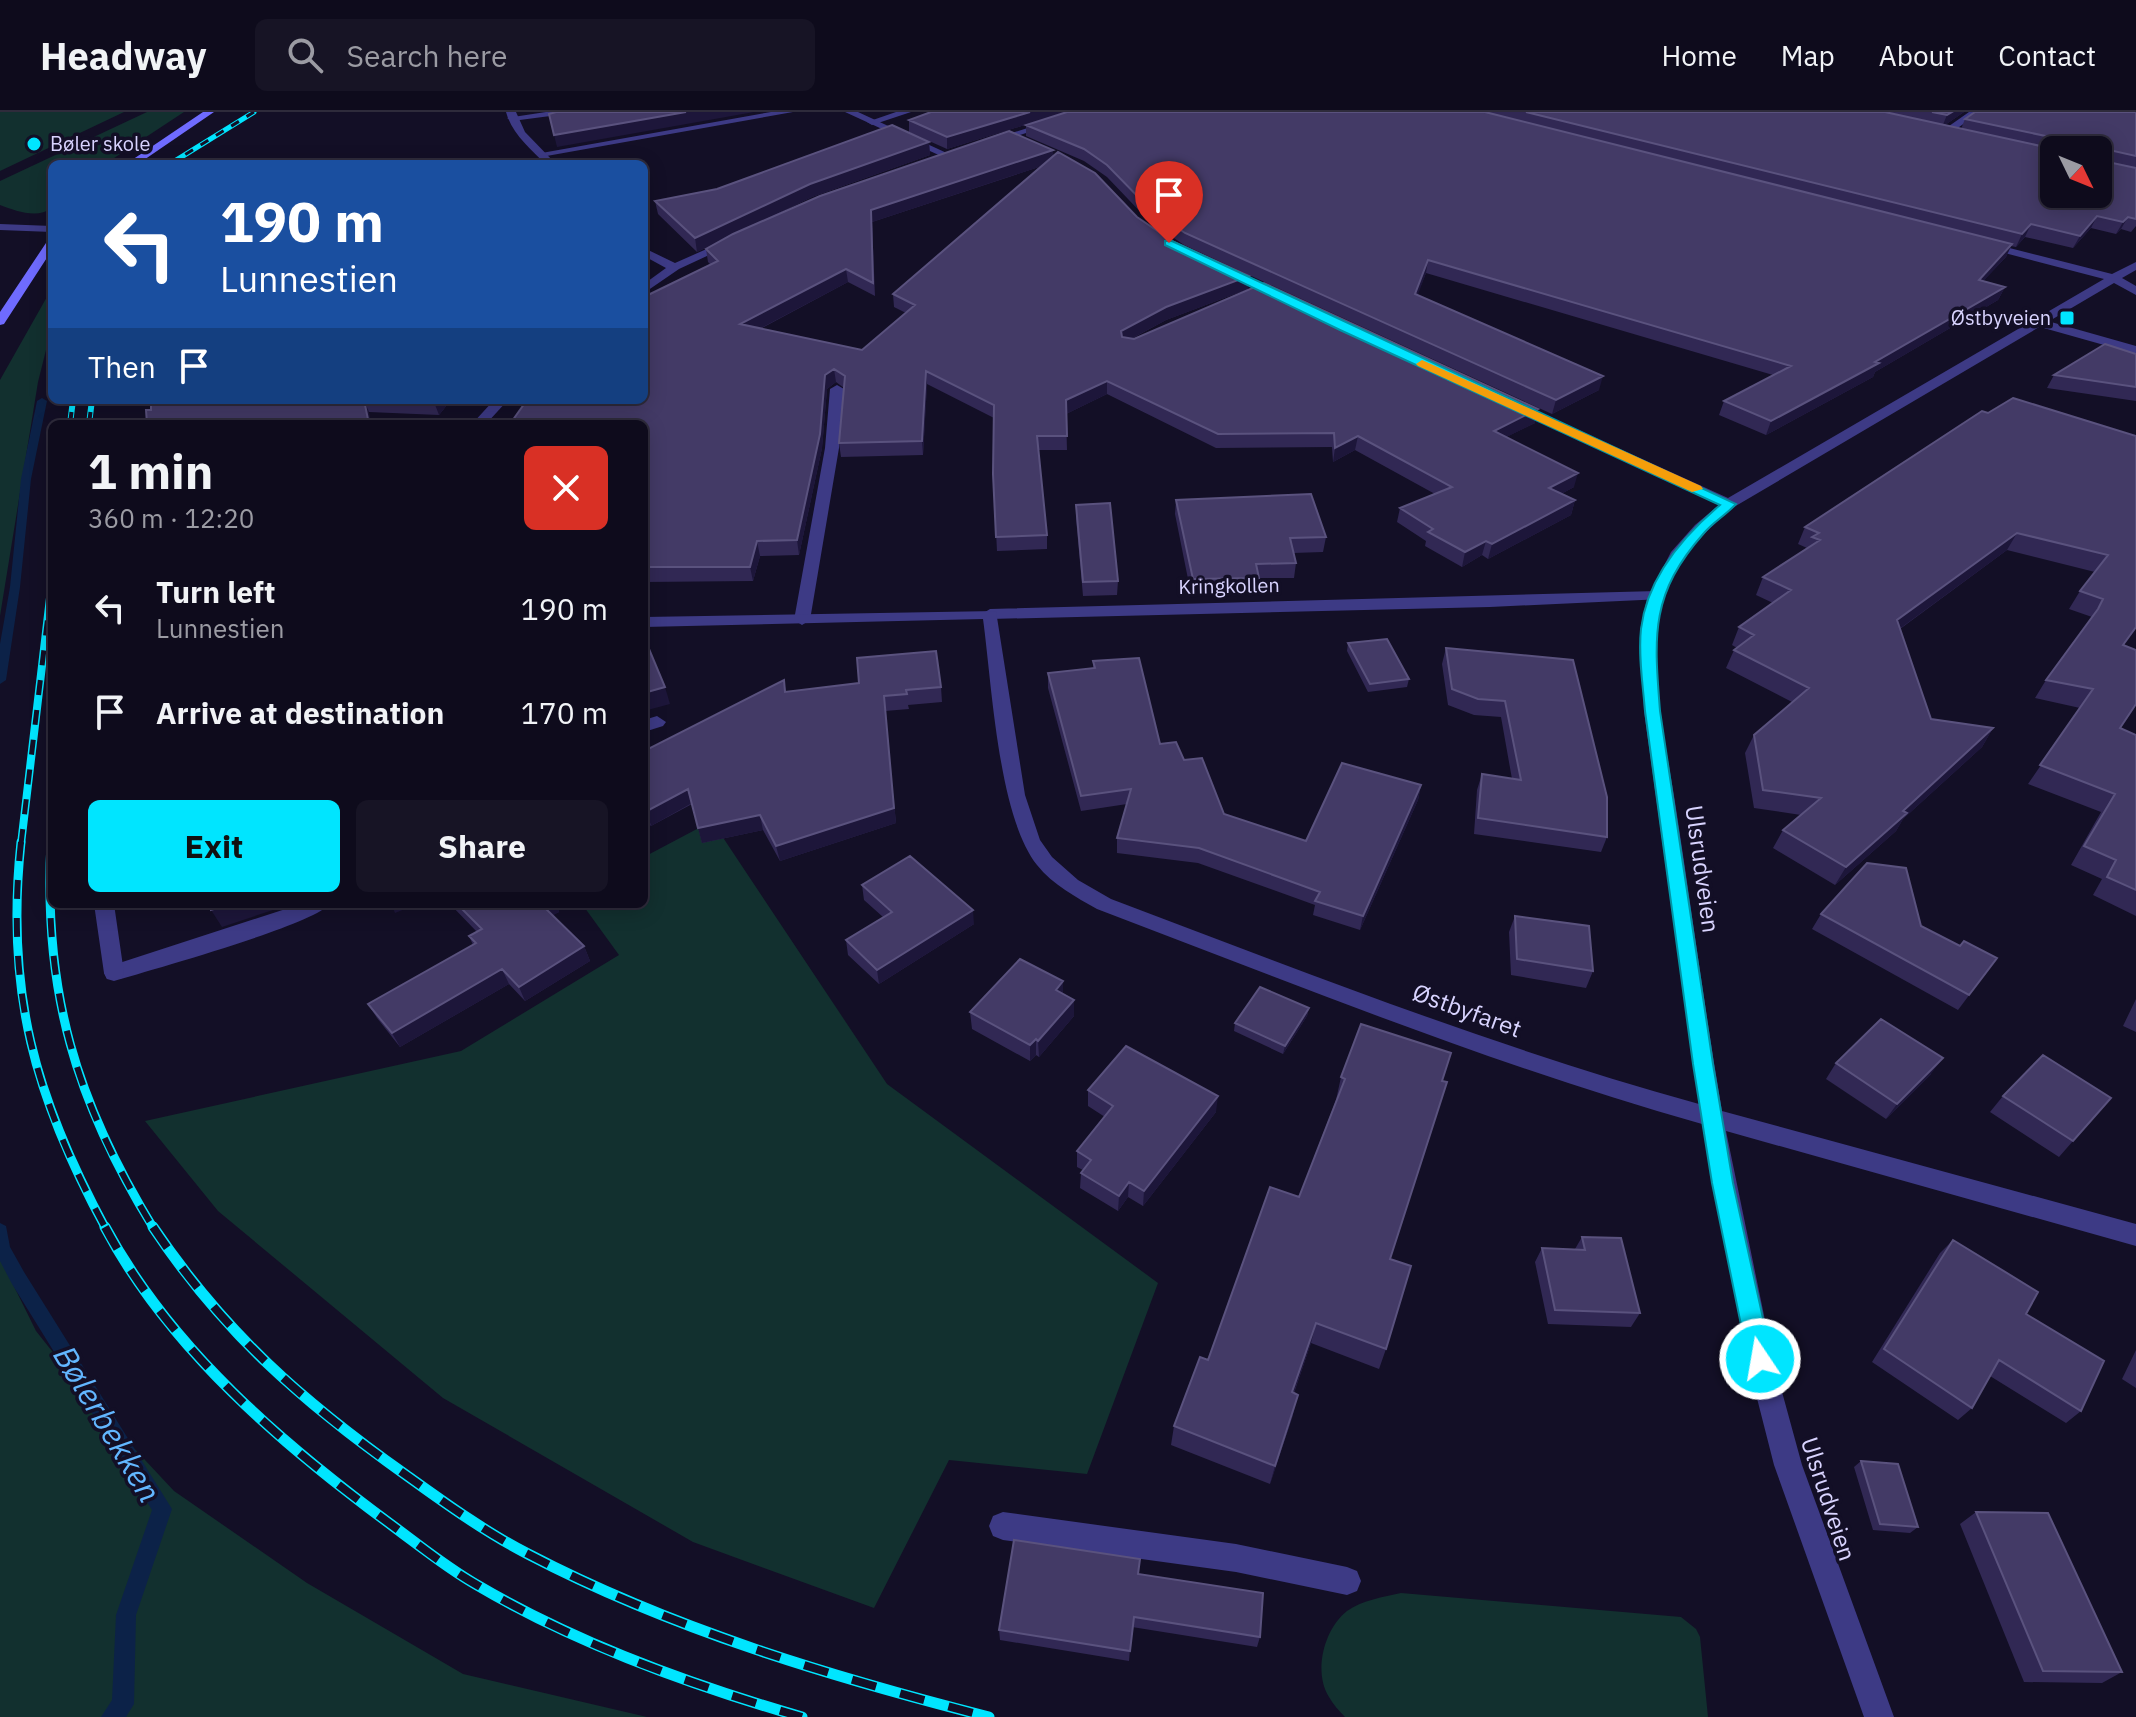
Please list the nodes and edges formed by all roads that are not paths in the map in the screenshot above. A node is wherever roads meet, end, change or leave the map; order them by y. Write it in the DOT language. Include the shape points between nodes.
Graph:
graph roads {
  1 [pos="209,112"];
  2 [pos="576,112"];
  3 [pos="788,112"];
  4 [pos="850,112"];
  5 [pos="906,112"];
  6 [pos="1087,112"];
  7 [pos="1975,112"];
  8 [pos="512,115"];
  9 [pos="872,122"];
  10 [pos="1933,130"];
  11 [pos="1945,133"];
  12 [pos="1010,136"];
  13 [pos="1961,136"];
  14 [pos="1024,141"];
  15 [pos="978,145"];
  16 [pos="541,154"];
  17 [pos="137,160"];
  18 [pos="547,160"];
  19 [pos="922,163"];
  20 [pos="0,227"];
  21 [pos="48,229"];
  22 [pos="745,234"];
  23 [pos="1970,241"];
  24 [pos="48,248"];
  25 [pos="648,254"];
  26 [pos="2136,265"];
  27 [pos="675,267"];
  28 [pos="2114,278"];
  29 [pos="648,286"];
  30 [pos="2136,291"];
  31 [pos="0,321"];
  32 [pos="2037,322"];
  33 [pos="2136,350"];
  34 [pos="837,389"];
  35 [pos="1502,401"];
  36 [pos="497,404"];
  37 [pos="483,420"];
  38 [pos="1729,504"];
  39 [pos="1657,596"];
  40 [pos="990,614"];
  41 [pos="802,620"];
  42 [pos="648,622"];
  43 [pos="105,908"];
  44 [pos="310,908"];
  45 [pos="1713,1115"];
  46 [pos="2136,1235"];
  47 [pos="1003,1526"];
  48 [pos="1347,1581"];
  49 [pos="1879,1717"];
  1 -- 17 [label="main road"];
  2 -- 8 [label="street"];
  3 -- 16 [label="street"];
  4 -- 9 [label="street"];
  5 -- 9 [label="street"];
  6 -- 12 [label="street"];
  7 -- 11 [label="street"];
  8 -- 16 [label="street"];
  9 -- 19 [label="street" via="951,153"];
  10 -- 11 [label="street"];
  11 -- 13 [label="street"];
  12 -- 14 [label="street"];
  12 -- 15 [label="street"];
  16 -- 18 [label="street"];
  20 -- 21 [label="street"];
  22 -- 27 [label="street"];
  23 -- 28 [label="street"];
  24 -- 31 [label="main road"];
  25 -- 27 [label="street"];
  26 -- 28 [label="street, Ulsrudveien"];
  27 -- 29 [label="street"];
  28 -- 30 [label="street"];
  28 -- 32 [label="street, Ulsrudveien"];
  32 -- 33 [label="street"];
  32 -- 38 [label="street, Ulsrudveien"];
  34 -- 41 [label="street"];
  35 -- 38 [label="street"];
  36 -- 37 [label="street"];
  38 -- 39 [label="street, Ulsrudveien" via="1679,552"];
  39 -- 40 [label="street, Kringkollen" via="1453,606"];
  39 -- 45 [label="street, Ulsrudveien" via="1648,630 1653,711"];
  40 -- 41 [label="street, Kringkollen"];
  40 -- 45 [label="street, Østbyfaret" via="1016,795 1031,841 1071,885 1104,904 1480,1044 1606,1088"];
  41 -- 42 [label="street, Kringkollen"];
  43 -- 44 [label="street" via="114,973"];
  45 -- 46 [label="street, Østbyfaret"];
  45 -- 49 [label="street, Ulsrudveien" via="1741,1271 1788,1465"];
  47 -- 48 [label="street" via="1236,1558"];
}
